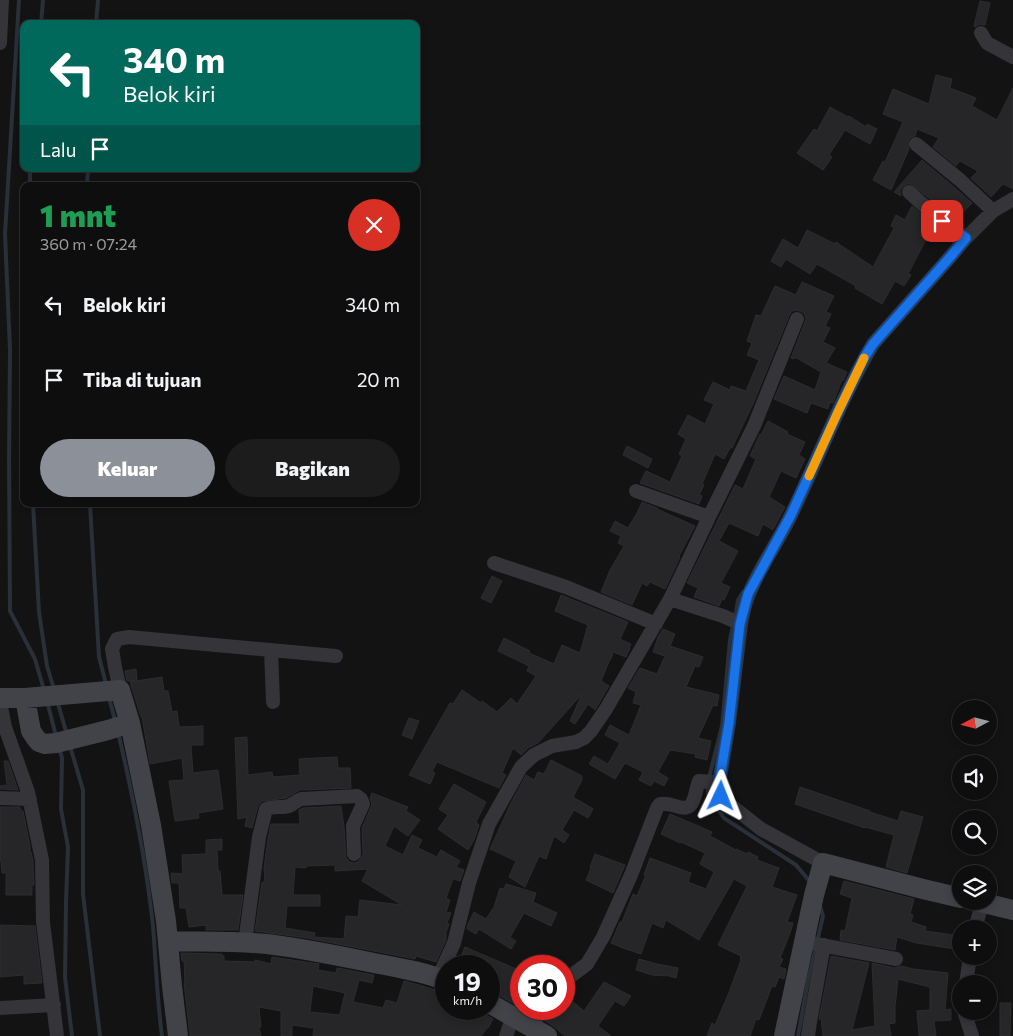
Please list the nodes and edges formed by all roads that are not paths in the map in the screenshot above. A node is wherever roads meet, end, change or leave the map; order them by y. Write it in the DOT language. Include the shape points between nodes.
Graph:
graph roads {
  1 [pos="2,0"];
  2 [pos="981,33"];
  3 [pos="0,43"];
  4 [pos="1013,58"];
  5 [pos="916,144"];
  6 [pos="909,192"];
  7 [pos="1013,199"];
  8 [pos="993,211"];
  9 [pos="966,238"];
  10 [pos="797,318"];
  11 [pos="636,491"];
  12 [pos="709,517"];
  13 [pos="494,563"];
  14 [pos="670,599"];
  15 [pos="733,620"];
  16 [pos="656,624"];
  17 [pos="271,650"];
  18 [pos="336,656"];
  19 [pos="116,690"];
  20 [pos="25,698"];
  21 [pos="1,699"];
  22 [pos="273,702"];
  23 [pos="125,724"];
  24 [pos="711,782"];
  25 [pos="0,798"];
  26 [pos="30,799"];
  27 [pos="354,854"];
  28 [pos="822,868"];
  29 [pos="952,896"];
  30 [pos="997,906"];
  31 [pos="1013,910"];
  32 [pos="168,941"];
  33 [pos="245,942"];
  34 [pos="816,944"];
  35 [pos="450,955"];
  36 [pos="896,959"];
  37 [pos="575,973"];
  38 [pos="435,977"];
  39 [pos="54,1005"];
  40 [pos="0,1008"];
  41 [pos="512,1020"];
  42 [pos="520,1020"];
  43 [pos="967,1020"];
  44 [pos="539,1031"];
  45 [pos="58,1036"];
  46 [pos="178,1036"];
  47 [pos="506,1036"];
  48 [pos="784,1036"];
  49 [pos="808,1036"];
  50 [pos="972,1036"];
  1 -- 3 [label="street"];
  2 -- 4 [label="street" via="987,43"];
  5 -- 8 [label="street"];
  6 -- 9 [label="street"];
  7 -- 8 [label="street"];
  8 -- 9 [label="street"];
  9 -- 15 [label="street" via="864,358 791,515"];
  10 -- 12 [label="street" via="754,426"];
  11 -- 12 [label="street"];
  12 -- 14 [label="street"];
  13 -- 16 [label="street" via="566,587"];
  14 -- 15 [label="street"];
  14 -- 16 [label="street"];
  15 -- 24 [label="street" via="729,723"];
  16 -- 35 [label="street" via="591,732 576,742 552,746 534,755 521,767 489,824 468,883"];
  17 -- 18 [label="street"];
  17 -- 19 [label="street" via="128,637 117,639 112,649"];
  17 -- 22 [label="street"];
  19 -- 20 [label="street"];
  19 -- 23 [label="street"];
  20 -- 21 [label="street"];
  20 -- 23 [label="street" via="31,731 45,744"];
  21 -- 26 [label="street" via="5,727"];
  23 -- 32 [label="street" via="151,825"];
  24 -- 28 [label="street" via="723,799 753,823"];
  24 -- 37 [label="street" via="697,783 695,796 688,808 667,803 657,808 603,937 587,964"];
  25 -- 26 [label="street"];
  26 -- 39 [label="street" via="42,860 43,922"];
  27 -- 33 [label="street" via="353,826 364,804 357,796 301,799 290,806 266,809 259,837"];
  28 -- 29 [label="street"];
  28 -- 34 [label="street" via="814,894"];
  30 -- 31 [label="street"];
  32 -- 33 [label="street"];
  32 -- 46 [label="street"];
  33 -- 38 [label="street" via="315,952"];
  34 -- 36 [label="street"];
  34 -- 48 [label="street"];
  34 -- 49 [label="street"];
  39 -- 40 [label="street"];
  39 -- 45 [label="street"];
  41 -- 47 [label="street"];
  42 -- 44 [label="street"];
  43 -- 50 [label="street"];
}
